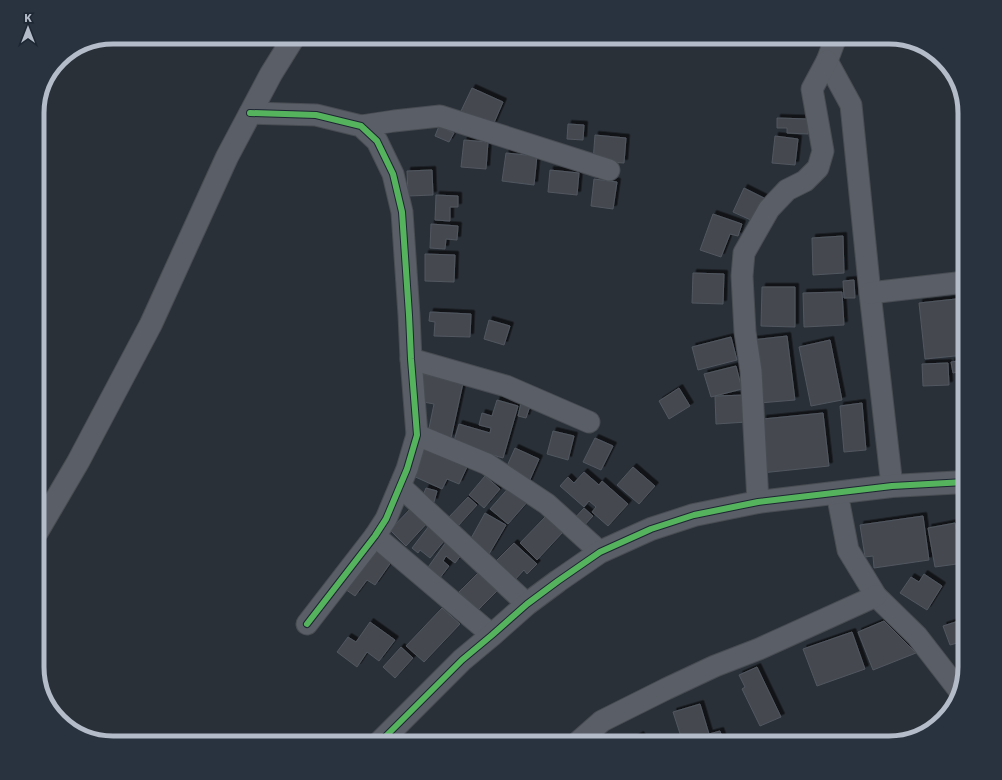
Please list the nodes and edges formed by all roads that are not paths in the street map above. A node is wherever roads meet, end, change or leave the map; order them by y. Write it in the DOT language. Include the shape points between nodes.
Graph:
graph roads {
  1 [pos="290,44"];
  2 [pos="833,44"];
  3 [pos="827,61"];
  4 [pos="250,113"];
  5 [pos="362,126"];
  6 [pos="609,170"];
  7 [pos="958,283"];
  8 [pos="870,293"];
  9 [pos="411,359"];
  10 [pos="589,422"];
  11 [pos="417,435"];
  12 [pos="958,482"];
  13 [pos="400,486"];
  14 [pos="892,486"];
  15 [pos="837,493"];
  16 [pos="758,502"];
  17 [pos="44,520"];
  18 [pos="375,536"];
  19 [pos="600,552"];
  20 [pos="876,596"];
  21 [pos="527,604"];
  22 [pos="307,624"];
  23 [pos="492,635"];
  24 [pos="955,685"];
  25 [pos="386,736"];
  26 [pos="585,736"];
  1 -- 4 [label="street"];
  2 -- 3 [label="street"];
  3 -- 8 [label="street" via="851,105"];
  3 -- 16 [label="street" via="812,89 823,151 818,168 805,181 787,190 769,209 744,252 742,276 745,332 751,371"];
  4 -- 5 [label="street" via="316,115"];
  4 -- 17 [label="street" via="227,157 151,324 78,462"];
  5 -- 6 [label="street" via="440,116"];
  5 -- 9 [label="street" via="377,141 393,174 402,212"];
  7 -- 8 [label="street"];
  8 -- 14 [label="street"];
  9 -- 10 [label="street" via="506,386"];
  9 -- 11 [label="street"];
  11 -- 13 [label="street"];
  11 -- 19 [label="street" via="487,464 547,504"];
  12 -- 14 [label="street"];
  13 -- 18 [label="street" via="386,519"];
  13 -- 21 [label="street"];
  14 -- 15 [label="street"];
  15 -- 16 [label="street"];
  15 -- 20 [label="street" via="848,550"];
  16 -- 19 [label="street" via="694,515 651,529"];
  18 -- 22 [label="street"];
  18 -- 23 [label="street"];
  19 -- 21 [label="street"];
  20 -- 24 [label="street" via="917,636"];
  20 -- 26 [label="street" via="666,688 602,721"];
  21 -- 23 [label="street"];
  23 -- 25 [label="street" via="462,660"];
}
